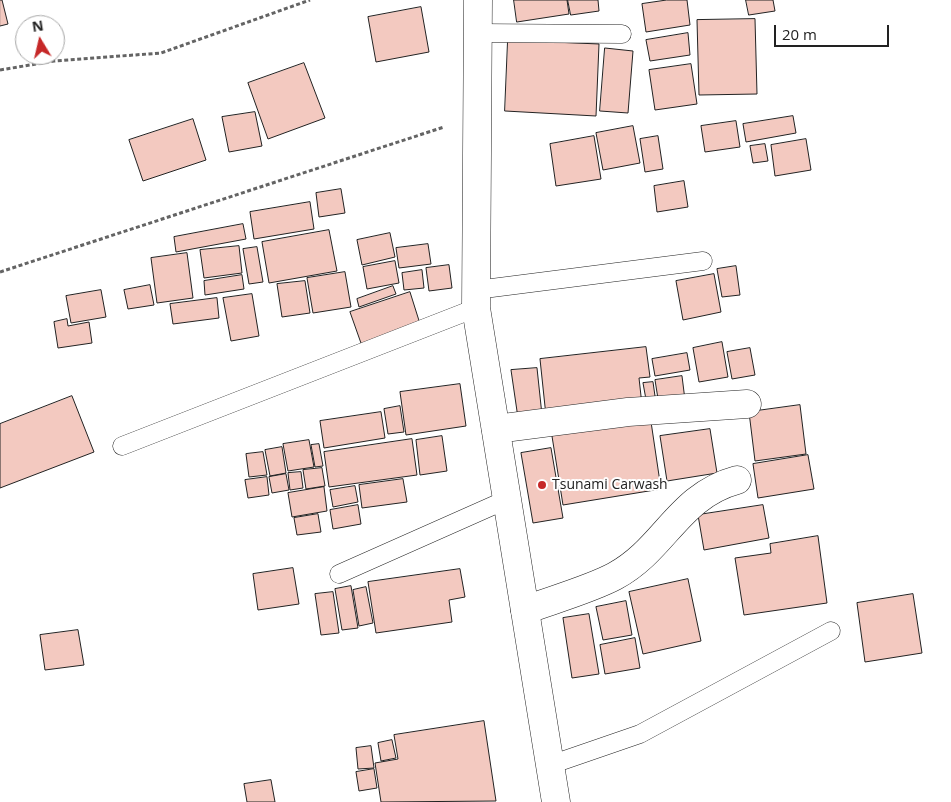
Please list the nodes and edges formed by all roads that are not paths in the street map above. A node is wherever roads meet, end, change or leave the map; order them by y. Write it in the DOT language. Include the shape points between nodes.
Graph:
graph roads {
  1 [pos="478,0"];
  2 [pos="478,33"];
  3 [pos="622,34"];
  4 [pos="703,261"];
  5 [pos="476,299"];
  6 [pos="747,404"];
  7 [pos="496,429"];
  8 [pos="122,446"];
  9 [pos="737,480"];
  10 [pos="508,499"];
  11 [pos="339,574"];
  12 [pos="525,610"];
  13 [pos="831,631"];
  14 [pos="550,765"];
  15 [pos="556,802"];
  1 -- 2 [label="street"];
  2 -- 3 [label="lane"];
  2 -- 5 [label="street"];
  4 -- 5 [label="lane"];
  5 -- 7 [label="street"];
  5 -- 8 [label="lane"];
  6 -- 7 [label="street" via="628,412"];
  7 -- 10 [label="street"];
  9 -- 12 [label="street" via="720,484 686,508 651,550 616,576"];
  10 -- 11 [label="lane"];
  10 -- 12 [label="street"];
  12 -- 14 [label="street"];
  13 -- 14 [label="lane" via="640,734"];
  14 -- 15 [label="street"];
}
